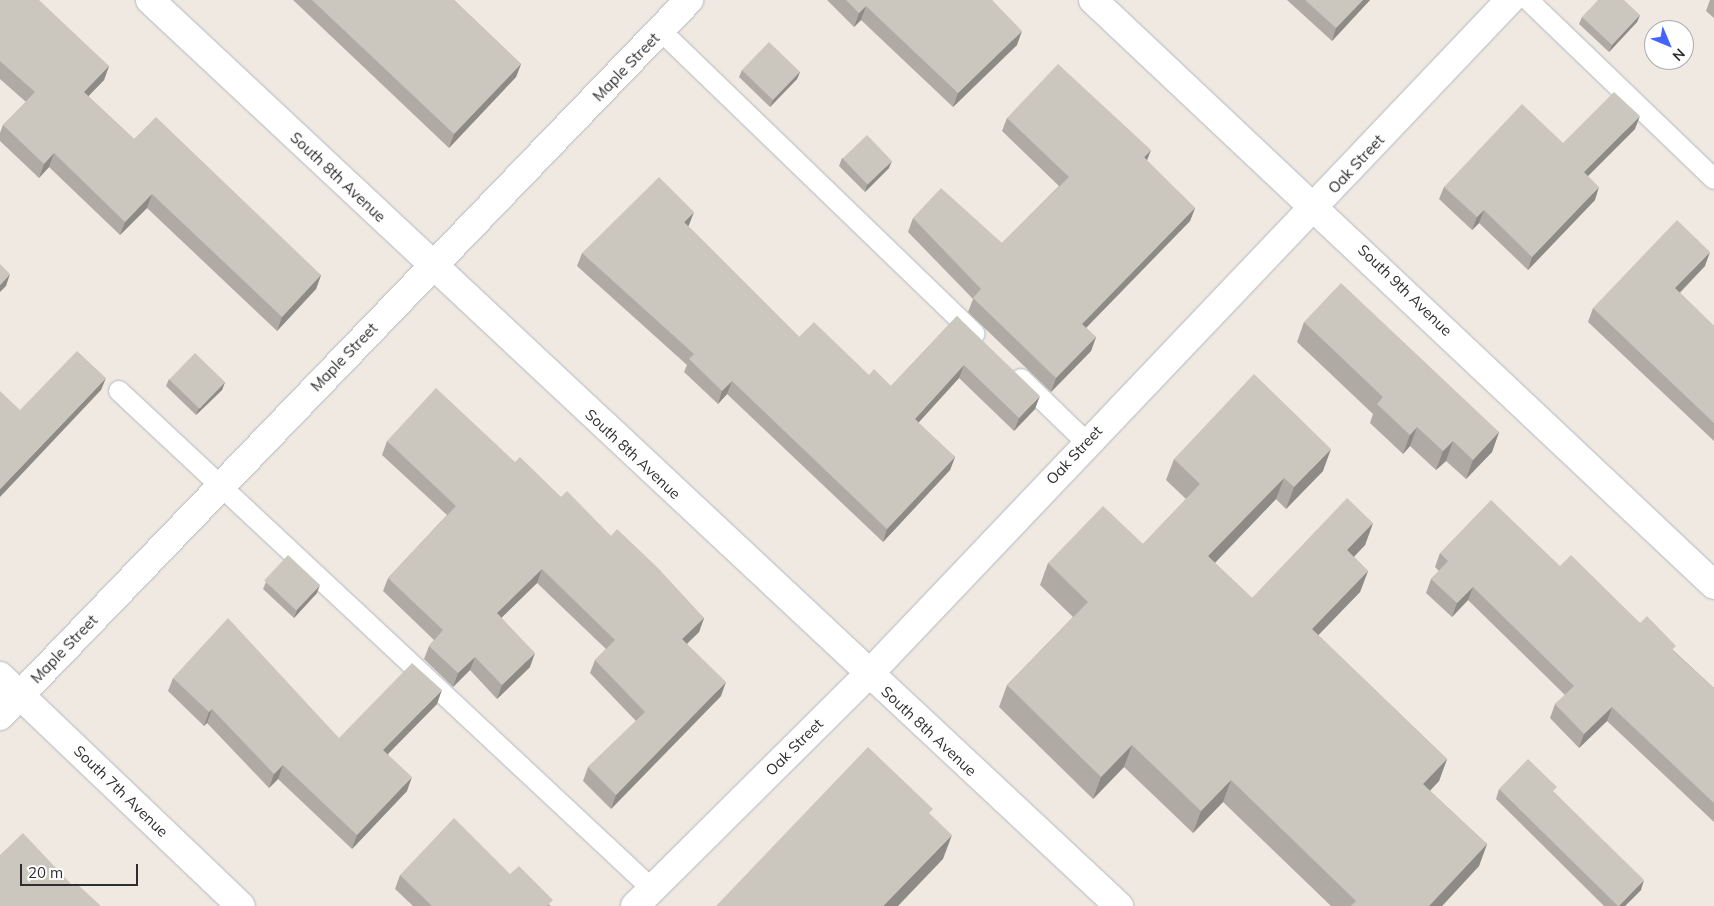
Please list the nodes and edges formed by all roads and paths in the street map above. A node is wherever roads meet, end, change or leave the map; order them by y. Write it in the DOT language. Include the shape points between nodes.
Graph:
graph roads {
  1 [pos="150,0"];
  2 [pos="689,0"];
  3 [pos="1093,0"];
  4 [pos="1510,0"];
  5 [pos="1528,0"];
  6 [pos="661,31"];
  7 [pos="1714,179"];
  8 [pos="1316,206"];
  9 [pos="432,265"];
  10 [pos="987,346"];
  11 [pos="1008,366"];
  12 [pos="119,390"];
  13 [pos="1086,442"];
  14 [pos="221,484"];
  15 [pos="1714,585"];
  16 [pos="868,675"];
  17 [pos="0,676"];
  18 [pos="20,695"];
  19 [pos="0,716"];
  20 [pos="643,897"];
  21 [pos="241,906"];
  22 [pos="1119,906"];
  1 -- 9 [label="street, South 8th Avenue"];
  2 -- 6 [label="street, Maple Street"];
  3 -- 8 [label="street, South 9th Avenue"];
  4 -- 8 [label="street, Oak Street"];
  5 -- 7 [label="lane"];
  6 -- 9 [label="street, Maple Street"];
  6 -- 10 [label="lane"];
  8 -- 13 [label="street, Oak Street"];
  8 -- 15 [label="street, South 9th Avenue"];
  9 -- 14 [label="street, Maple Street"];
  9 -- 16 [label="street, South 8th Avenue"];
  11 -- 13 [label="lane"];
  12 -- 14 [label="lane"];
  13 -- 16 [label="street, Oak Street"];
  14 -- 18 [label="street, Maple Street"];
  14 -- 20 [label="lane"];
  16 -- 20 [label="street, Oak Street"];
  16 -- 22 [label="street, South 8th Avenue"];
  17 -- 18 [label="street, South 7th Avenue"];
  18 -- 19 [label="street, Maple Street"];
  18 -- 21 [label="street, South 7th Avenue"];
}
